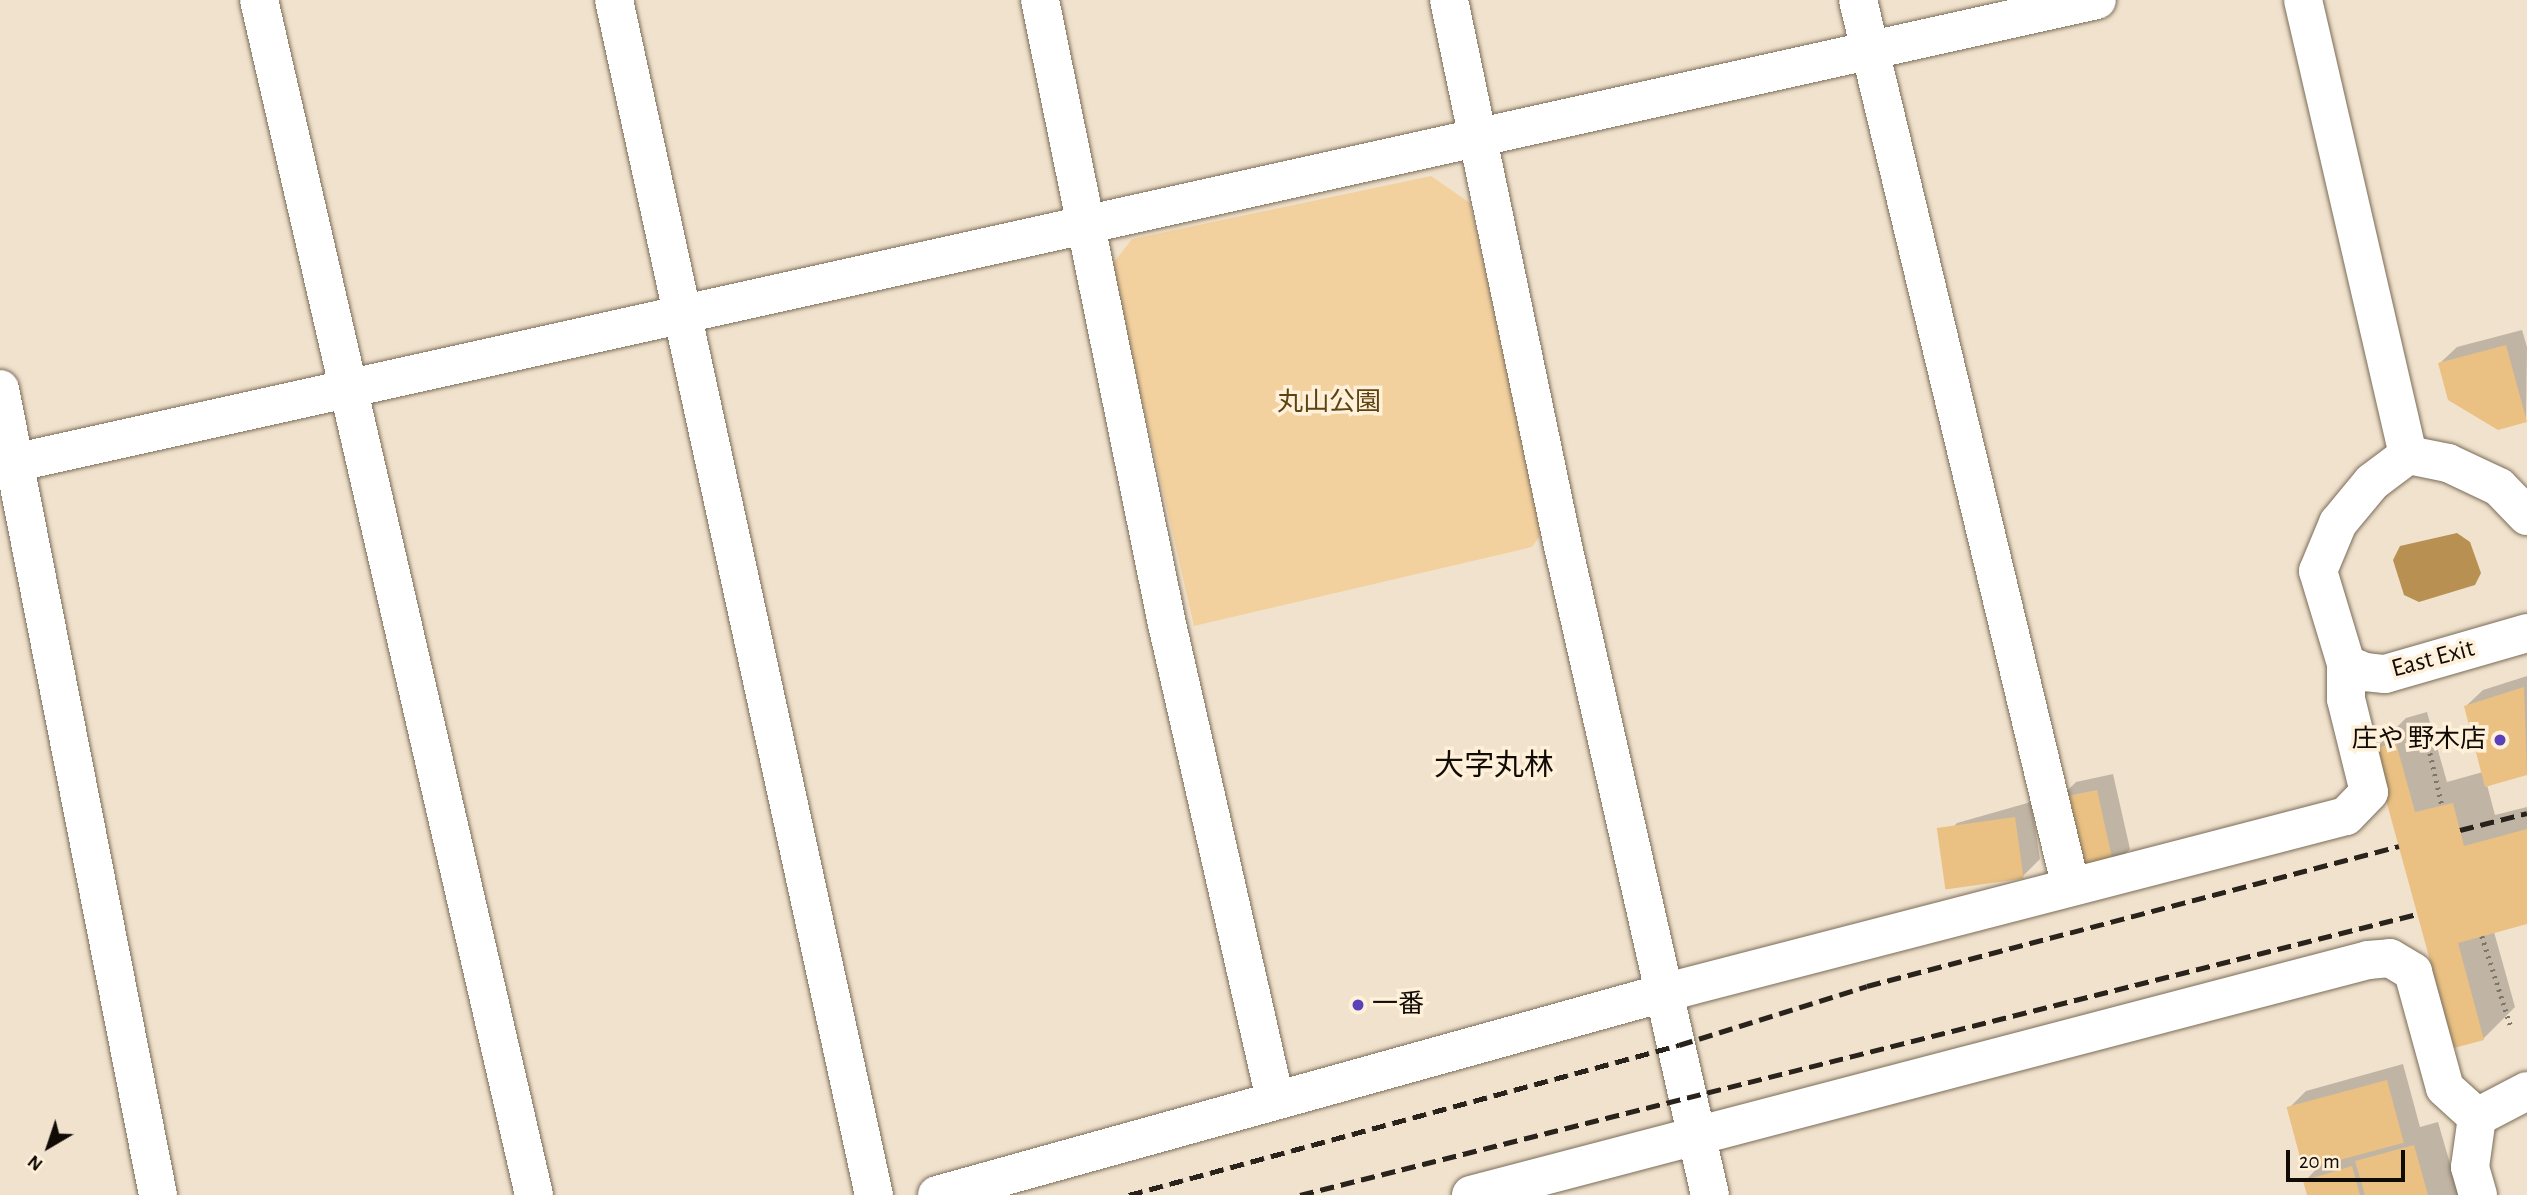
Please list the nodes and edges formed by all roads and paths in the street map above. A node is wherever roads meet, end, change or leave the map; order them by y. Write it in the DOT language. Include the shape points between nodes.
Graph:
graph roads {
  1 [pos="258,0"];
  2 [pos="614,0"];
  3 [pos="1040,0"];
  4 [pos="1449,0"];
  5 [pos="1858,0"];
  6 [pos="2097,0"];
  7 [pos="2303,0"];
  8 [pos="1869,52"];
  9 [pos="1480,134"];
  10 [pos="1087,223"];
  11 [pos="682,313"];
  12 [pos="0,389"];
  13 [pos="346,390"];
  14 [pos="2408,456"];
  15 [pos="7,465"];
  16 [pos="2527,516"];
  17 [pos="2527,633"];
  18 [pos="2346,664"];
  19 [pos="2424,726"];
  20 [pos="2442,805"];
  21 [pos="2070,884"];
  22 [pos="2482,936"];
  23 [pos="1667,992"];
  24 [pos="2511,1027"];
  25 [pos="2527,1091"];
  26 [pos="1275,1098"];
  27 [pos="2477,1117"];
  28 [pos="1699,1137"];
  29 [pos="158,1195"];
  30 [pos="534,1195"];
  31 [pos="874,1195"];
  32 [pos="937,1195"];
  33 [pos="1471,1195"];
  34 [pos="1710,1195"];
  35 [pos="2478,1195"];
  1 -- 13 [label="street"];
  2 -- 11 [label="street"];
  3 -- 10 [label="street"];
  4 -- 9 [label="street"];
  5 -- 8 [label="street"];
  6 -- 8 [label="street"];
  7 -- 14 [label="street"];
  8 -- 9 [label="street"];
  8 -- 21 [label="street"];
  9 -- 10 [label="street"];
  9 -- 23 [label="street" via="1560,533"];
  10 -- 11 [label="street"];
  10 -- 26 [label="street" via="1167,624"];
  11 -- 13 [label="street"];
  11 -- 31 [label="street"];
  12 -- 15 [label="street"];
  13 -- 15 [label="street"];
  13 -- 30 [label="street"];
  14 -- 16 [label="street" via="2448,463 2499,487"];
  14 -- 18 [label="street" via="2372,482 2338,523 2318,570"];
  15 -- 29 [label="street"];
  17 -- 18 [label="street, East Exit" via="2385,674"];
  18 -- 21 [label="street" via="2346,699 2369,792 2361,806 2346,816"];
  19 -- 20 [label="path"];
  21 -- 23 [label="street"];
  22 -- 24 [label="path"];
  23 -- 26 [label="street"];
  23 -- 28 [label="street"];
  25 -- 27 [label="street"];
  26 -- 32 [label="street"];
  27 -- 28 [label="street" via="2445,1088 2413,972 2390,958"];
  27 -- 35 [label="street" via="2470,1167"];
  28 -- 33 [label="street"];
  28 -- 34 [label="street"];
}
